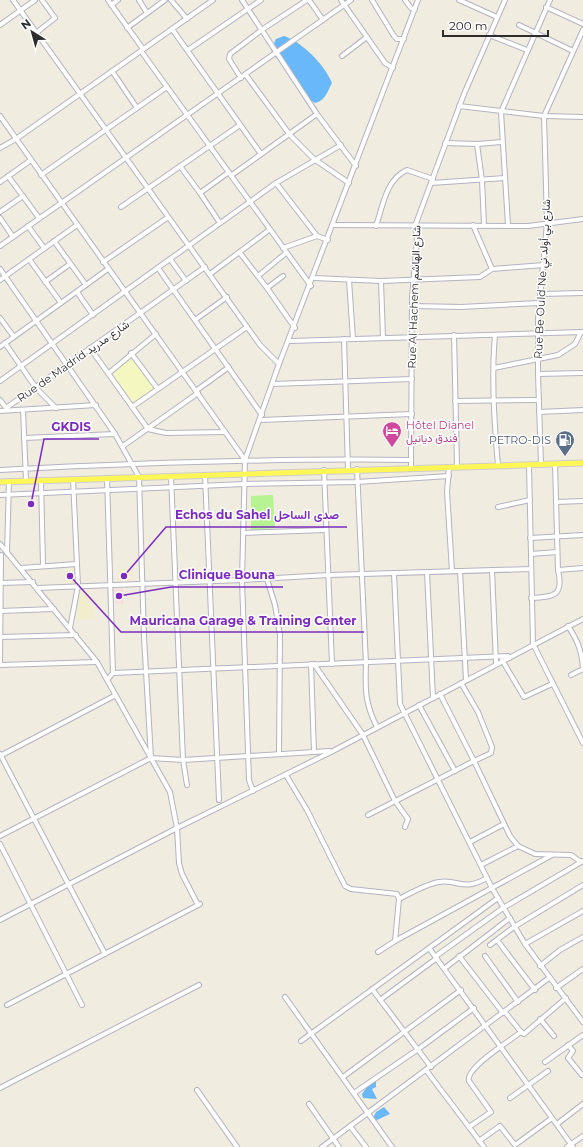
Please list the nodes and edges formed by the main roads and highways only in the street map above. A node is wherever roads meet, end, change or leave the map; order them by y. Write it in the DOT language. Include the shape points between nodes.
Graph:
graph roads {
  1 [pos="583,463"];
  2 [pos="0,482"];
  1 -- 2 [label="main road"];
}
